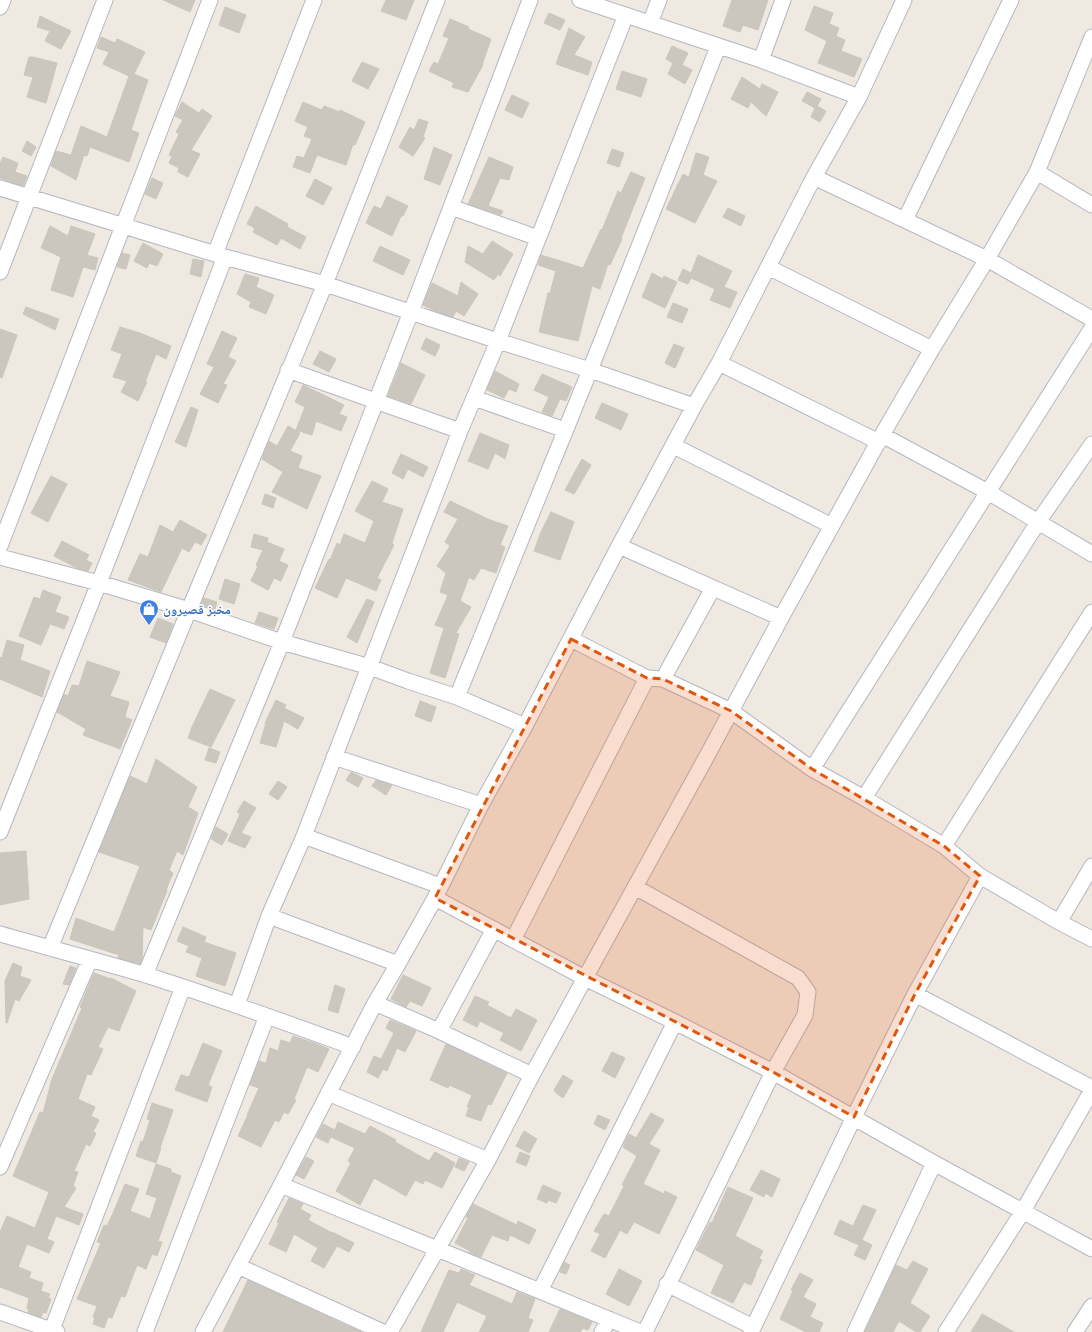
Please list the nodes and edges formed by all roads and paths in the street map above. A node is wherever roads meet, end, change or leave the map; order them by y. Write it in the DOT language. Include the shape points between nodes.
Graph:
graph roads {
  1 [pos="3,0"];
  2 [pos="105,0"];
  3 [pos="210,0"];
  4 [pos="314,0"];
  5 [pos="437,0"];
  6 [pos="530,0"];
  7 [pos="580,0"];
  8 [pos="659,0"];
  9 [pos="784,0"];
  10 [pos="904,0"];
  11 [pos="1011,0"];
  12 [pos="0,7"];
  13 [pos="626,15"];
  14 [pos="650,23"];
  15 [pos="1092,38"];
  16 [pos="718,47"];
  17 [pos="761,60"];
  18 [pos="859,97"];
  19 [pos="1037,172"];
  20 [pos="814,177"];
  21 [pos="0,188"];
  22 [pos="29,197"];
  23 [pos="1092,205"];
  24 [pos="451,207"];
  25 [pos="905,220"];
  26 [pos="123,225"];
  27 [pos="538,238"];
  28 [pos="220,255"];
  29 [pos="988,259"];
  30 [pos="768,267"];
  31 [pos="0,272"];
  32 [pos="325,284"];
  33 [pos="411,312"];
  34 [pos="1092,319"];
  35 [pos="1092,328"];
  36 [pos="498,341"];
  37 [pos="932,349"];
  38 [pos="719,363"];
  39 [pos="288,370"];
  40 [pos="590,370"];
  41 [pos="474,398"];
  42 [pos="376,401"];
  43 [pos="694,406"];
  44 [pos="565,430"];
  45 [pos="460,431"];
  46 [pos="881,439"];
  47 [pos="1092,444"];
  48 [pos="674,446"];
  49 [pos="988,492"];
  50 [pos="1038,522"];
  51 [pos="832,526"];
  52 [pos="0,546"];
  53 [pos="620,546"];
  54 [pos="1092,554"];
  55 [pos="0,557"];
  56 [pos="99,583"];
  57 [pos="713,588"];
  58 [pos="189,610"];
  59 [pos="1092,612"];
  60 [pos="781,618"];
  61 [pos="571,639"];
  62 [pos="282,642"];
  63 [pos="370,667"];
  64 [pos="647,678"];
  65 [pos="663,679"];
  66 [pos="457,697"];
  67 [pos="731,711"];
  68 [pos="526,726"];
  69 [pos="334,757"];
  70 [pos="812,769"];
  71 [pos="864,798"];
  72 [pos="482,805"];
  73 [pos="0,832"];
  74 [pos="304,836"];
  75 [pos="944,846"];
  76 [pos="1091,870"];
  77 [pos="980,876"];
  78 [pos="635,887"];
  79 [pos="438,892"];
  80 [pos="269,916"];
  81 [pos="1059,922"];
  82 [pos="494,929"];
  83 [pos="0,934"];
  84 [pos="513,940"];
  85 [pos="1092,940"];
  86 [pos="50,948"];
  87 [pos="90,959"];
  88 [pos="398,964"];
  89 [pos="145,975"];
  90 [pos="585,978"];
  91 [pos="183,987"];
  92 [pos="915,994"];
  93 [pos="375,1003"];
  94 [pos="237,1005"];
  95 [pos="267,1016"];
  96 [pos="675,1022"];
  97 [pos="439,1030"];
  98 [pos="353,1047"];
  99 [pos="773,1072"];
  100 [pos="532,1075"];
  101 [pos="1092,1089"];
  102 [pos="328,1093"];
  103 [pos="854,1117"];
  104 [pos="488,1160"];
  105 [pos="934,1163"];
  106 [pos="0,1167"];
  107 [pos="281,1185"];
  108 [pos="1023,1211"];
  109 [pos="437,1249"];
  110 [pos="1092,1249"];
  111 [pos="238,1266"];
  112 [pos="667,1284"];
  113 [pos="540,1291"];
  114 [pos="1092,1306"];
  115 [pos="0,1312"];
  116 [pos="609,1318"];
  117 [pos="752,1330"];
  118 [pos="53,1331"];
  119 [pos="145,1332"];
  120 [pos="203,1332"];
  121 [pos="383,1332"];
  122 [pos="390,1332"];
  123 [pos="602,1332"];
  124 [pos="640,1332"];
  125 [pos="644,1332"];
  126 [pos="855,1332"];
  127 [pos="946,1332"];
  128 [pos="1075,1332"];
  1 -- 12 [label="street"];
  2 -- 22 [label="street"];
  3 -- 26 [label="street"];
  4 -- 28 [label="street"];
  5 -- 32 [label="street"];
  6 -- 24 [label="street"];
  7 -- 13 [label="street"];
  8 -- 14 [label="street"];
  9 -- 17 [label="street"];
  10 -- 18 [label="street"];
  11 -- 25 [label="street"];
  13 -- 14 [label="street"];
  13 -- 27 [label="street"];
  14 -- 16 [label="street"];
  15 -- 19 [label="street"];
  16 -- 17 [label="street"];
  16 -- 40 [label="street"];
  17 -- 18 [label="street"];
  18 -- 20 [label="street"];
  19 -- 23 [label="street"];
  19 -- 29 [label="street"];
  20 -- 25 [label="street"];
  20 -- 30 [label="street"];
  21 -- 22 [label="street"];
  22 -- 26 [label="street"];
  22 -- 31 [label="street"];
  24 -- 27 [label="street"];
  24 -- 33 [label="street"];
  25 -- 29 [label="street"];
  26 -- 28 [label="street"];
  26 -- 52 [label="street"];
  27 -- 36 [label="street"];
  28 -- 32 [label="street"];
  28 -- 56 [label="street"];
  29 -- 34 [label="street"];
  29 -- 37 [label="street"];
  30 -- 37 [label="street"];
  30 -- 38 [label="street"];
  32 -- 33 [label="street"];
  32 -- 39 [label="street"];
  33 -- 36 [label="street"];
  33 -- 42 [label="street"];
  35 -- 49 [label="street"];
  36 -- 40 [label="street"];
  36 -- 41 [label="street"];
  37 -- 46 [label="street"];
  38 -- 43 [label="street"];
  38 -- 46 [label="street"];
  39 -- 42 [label="street"];
  39 -- 58 [label="street"];
  40 -- 43 [label="street"];
  40 -- 44 [label="street"];
  41 -- 44 [label="street"];
  41 -- 45 [label="street"];
  42 -- 45 [label="street"];
  42 -- 62 [label="street"];
  43 -- 48 [label="street"];
  44 -- 66 [label="street"];
  45 -- 63 [label="street"];
  46 -- 49 [label="street"];
  46 -- 51 [label="street"];
  47 -- 50 [label="street"];
  48 -- 51 [label="street"];
  48 -- 53 [label="street"];
  49 -- 50 [label="street"];
  49 -- 70 [label="street"];
  50 -- 54 [label="street"];
  50 -- 71 [label="street"];
  51 -- 60 [label="street"];
  53 -- 57 [label="street"];
  53 -- 61 [label="street"];
  55 -- 56 [label="street"];
  56 -- 58 [label="street"];
  56 -- 73 [label="street"];
  57 -- 60 [label="street"];
  57 -- 65 [label="street"];
  58 -- 62 [label="street"];
  58 -- 86 [label="street"];
  59 -- 75 [label="street"];
  60 -- 67 [label="street"];
  61 -- 64 [label="street"];
  61 -- 68 [label="street"];
  62 -- 63 [label="street"];
  62 -- 89 [label="street"];
  63 -- 66 [label="street"];
  63 -- 69 [label="street"];
  64 -- 65 [label="street"];
  64 -- 84 [label="street"];
  65 -- 67 [label="street"];
  66 -- 68 [label="street"];
  67 -- 70 [label="street"];
  67 -- 78 [label="street"];
  68 -- 72 [label="street"];
  69 -- 72 [label="street"];
  69 -- 74 [label="street"];
  70 -- 71 [label="street"];
  71 -- 75 [label="street"];
  72 -- 79 [label="street"];
  74 -- 79 [label="street"];
  74 -- 80 [label="street"];
  75 -- 77 [label="street"];
  76 -- 81 [label="street"];
  77 -- 81 [label="street"];
  77 -- 92 [label="street"];
  78 -- 90 [label="street"];
  78 -- 99 [label="street" via="798,978 808,992 805,1015"];
  79 -- 82 [label="street"];
  79 -- 88 [label="street"];
  80 -- 88 [label="street"];
  80 -- 94 [label="street"];
  81 -- 85 [label="street"];
  82 -- 84 [label="street"];
  82 -- 97 [label="street"];
  83 -- 86 [label="street"];
  84 -- 90 [label="street"];
  86 -- 87 [label="street"];
  87 -- 89 [label="street"];
  87 -- 106 [label="street"];
  88 -- 93 [label="street"];
  89 -- 91 [label="street"];
  90 -- 96 [label="street"];
  90 -- 100 [label="street"];
  91 -- 94 [label="street"];
  91 -- 118 [label="street"];
  92 -- 101 [label="street"];
  92 -- 103 [label="street"];
  93 -- 97 [label="street"];
  93 -- 98 [label="street"];
  94 -- 95 [label="street"];
  95 -- 98 [label="street"];
  95 -- 119 [label="street"];
  96 -- 99 [label="street"];
  96 -- 113 [label="street"];
  97 -- 100 [label="street"];
  98 -- 102 [label="street"];
  99 -- 103 [label="street"];
  99 -- 112 [label="street"];
  100 -- 104 [label="street"];
  101 -- 108 [label="street"];
  102 -- 104 [label="street"];
  102 -- 107 [label="street"];
  103 -- 105 [label="street"];
  103 -- 117 [label="street"];
  104 -- 109 [label="street"];
  105 -- 108 [label="street"];
  105 -- 126 [label="street"];
  107 -- 109 [label="street"];
  107 -- 111 [label="street"];
  108 -- 110 [label="street"];
  108 -- 127 [label="street"];
  109 -- 113 [label="street"];
  109 -- 122 [label="street"];
  111 -- 120 [label="street"];
  111 -- 121 [label="street"];
  112 -- 117 [label="street"];
  112 -- 125 [label="street"];
  113 -- 116 [label="street"];
  114 -- 128 [label="street"];
  115 -- 118 [label="street"];
  116 -- 123 [label="street"];
  116 -- 124 [label="street"];
}
